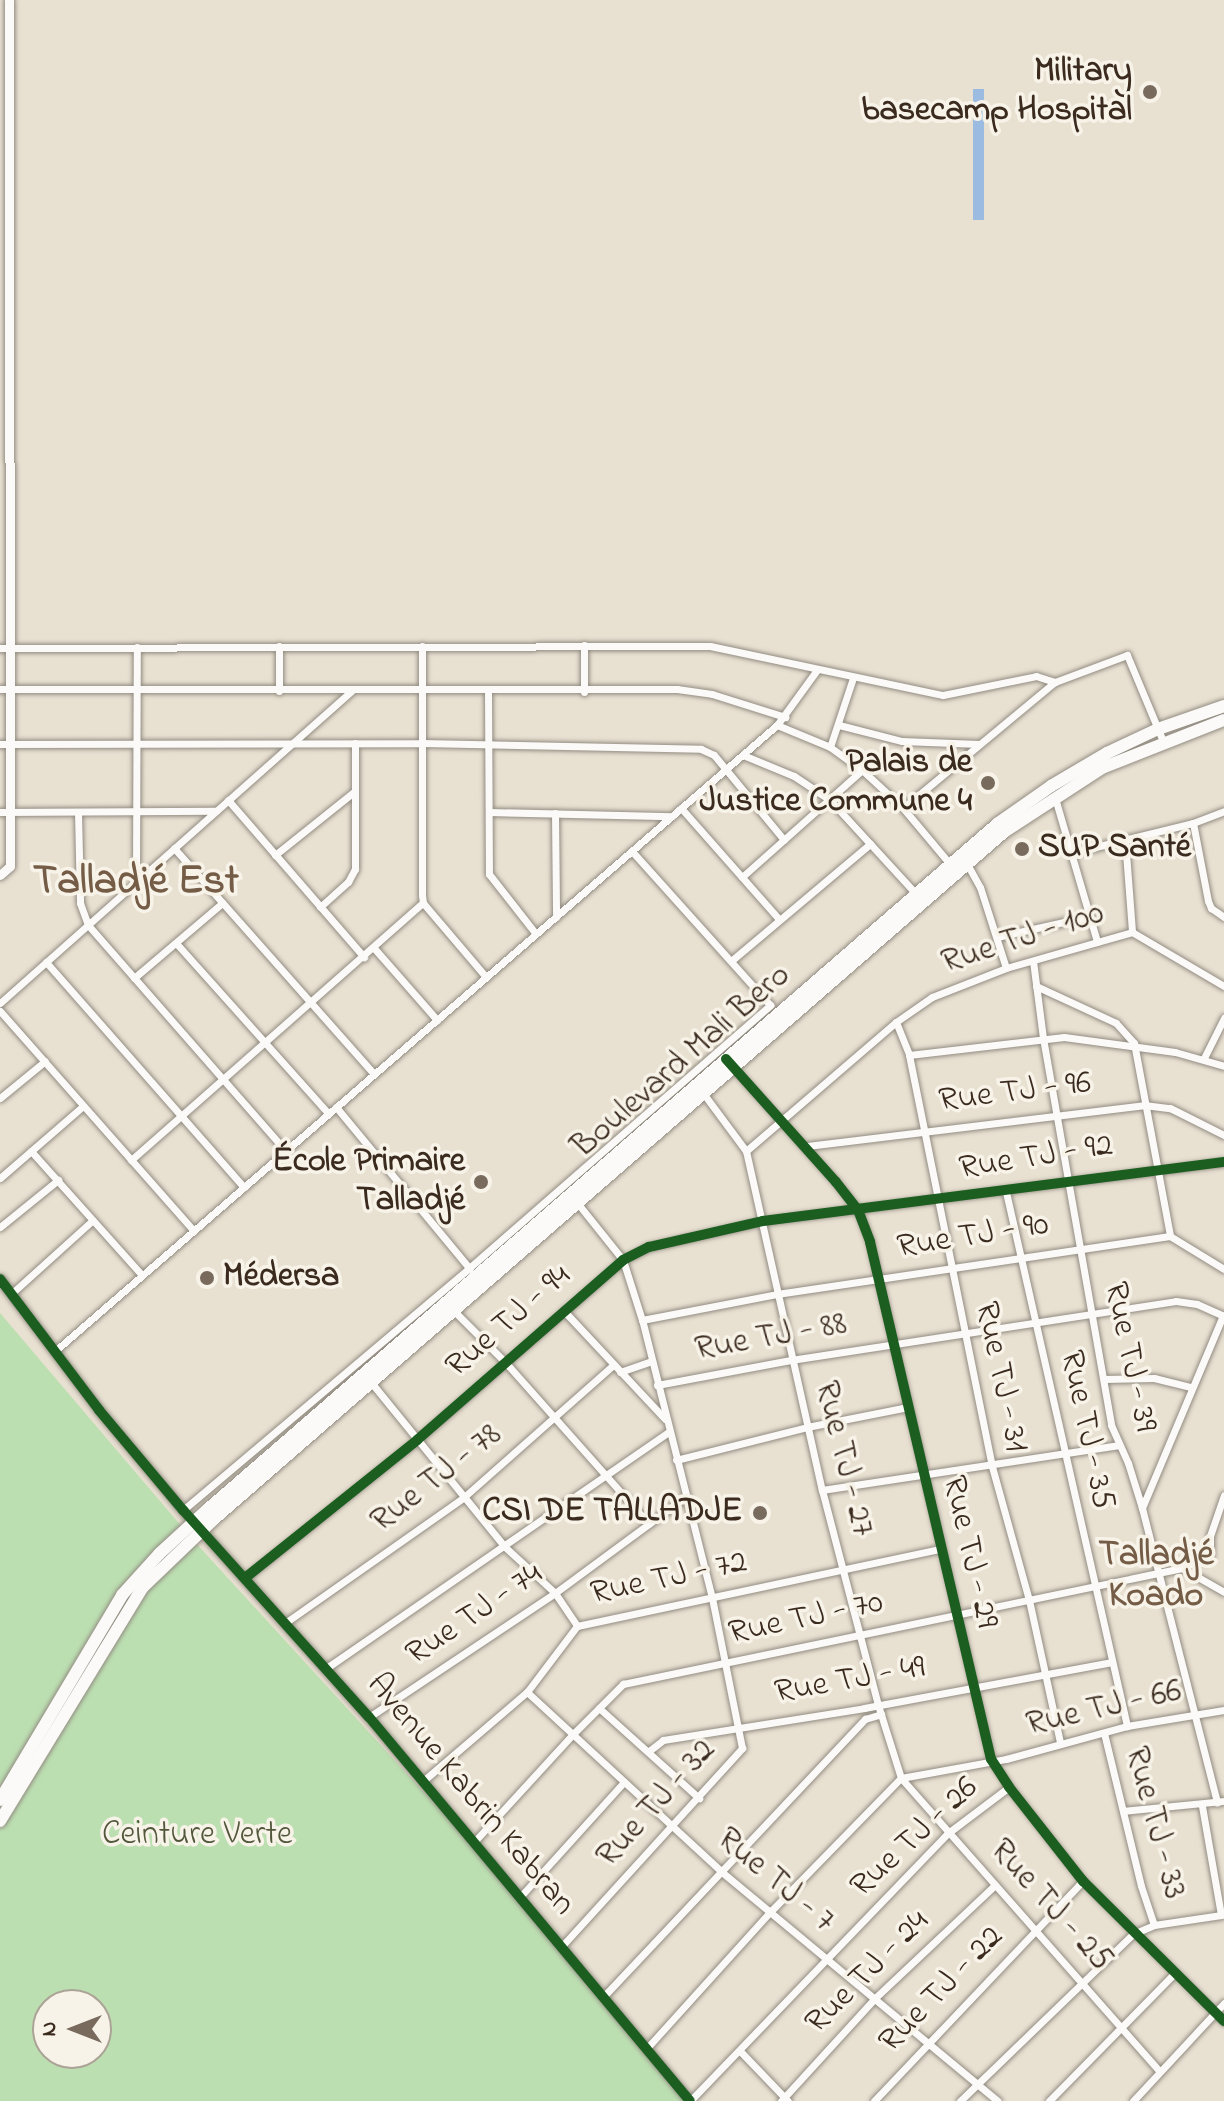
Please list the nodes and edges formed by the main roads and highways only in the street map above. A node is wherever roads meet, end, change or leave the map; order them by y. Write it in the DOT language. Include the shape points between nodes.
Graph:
graph roads {
  1 [pos="1224,706"];
  2 [pos="1224,720"];
  3 [pos="1161,735"];
  4 [pos="959,861"];
  5 [pos="729,1064"];
  6 [pos="449,1306"];
  7 [pos="211,1514"];
  8 [pos="185,1538"];
  9 [pos="0,1800"];
  10 [pos="0,1821"];
  1 -- 3 [label="main road, Boulevard Mali Bero"];
  2 -- 3 [label="main road, Boulevard Mali Bero"];
  3 -- 4 [label="main road, Boulevard Mali Bero"];
  3 -- 4 [label="main road, Boulevard Mali Bero" via="1051,786"];
  4 -- 5 [label="main road, Boulevard Mali Bero"];
  4 -- 5 [label="main road, Boulevard Mali Bero"];
  5 -- 6 [label="main road, Boulevard Mali Bero" via="579,1205"];
  5 -- 6 [label="main road, Boulevard Mali Bero" via="709,1066 472,1272"];
  6 -- 7 [label="main road, Boulevard Mali Bero" via="370,1381"];
  6 -- 7 [label="main road, Boulevard Mali Bero" via="227,1493"];
  7 -- 8 [label="main road"];
  8 -- 9 [label="main road" via="122,1595"];
  8 -- 10 [label="main road" via="142,1588"];
}
